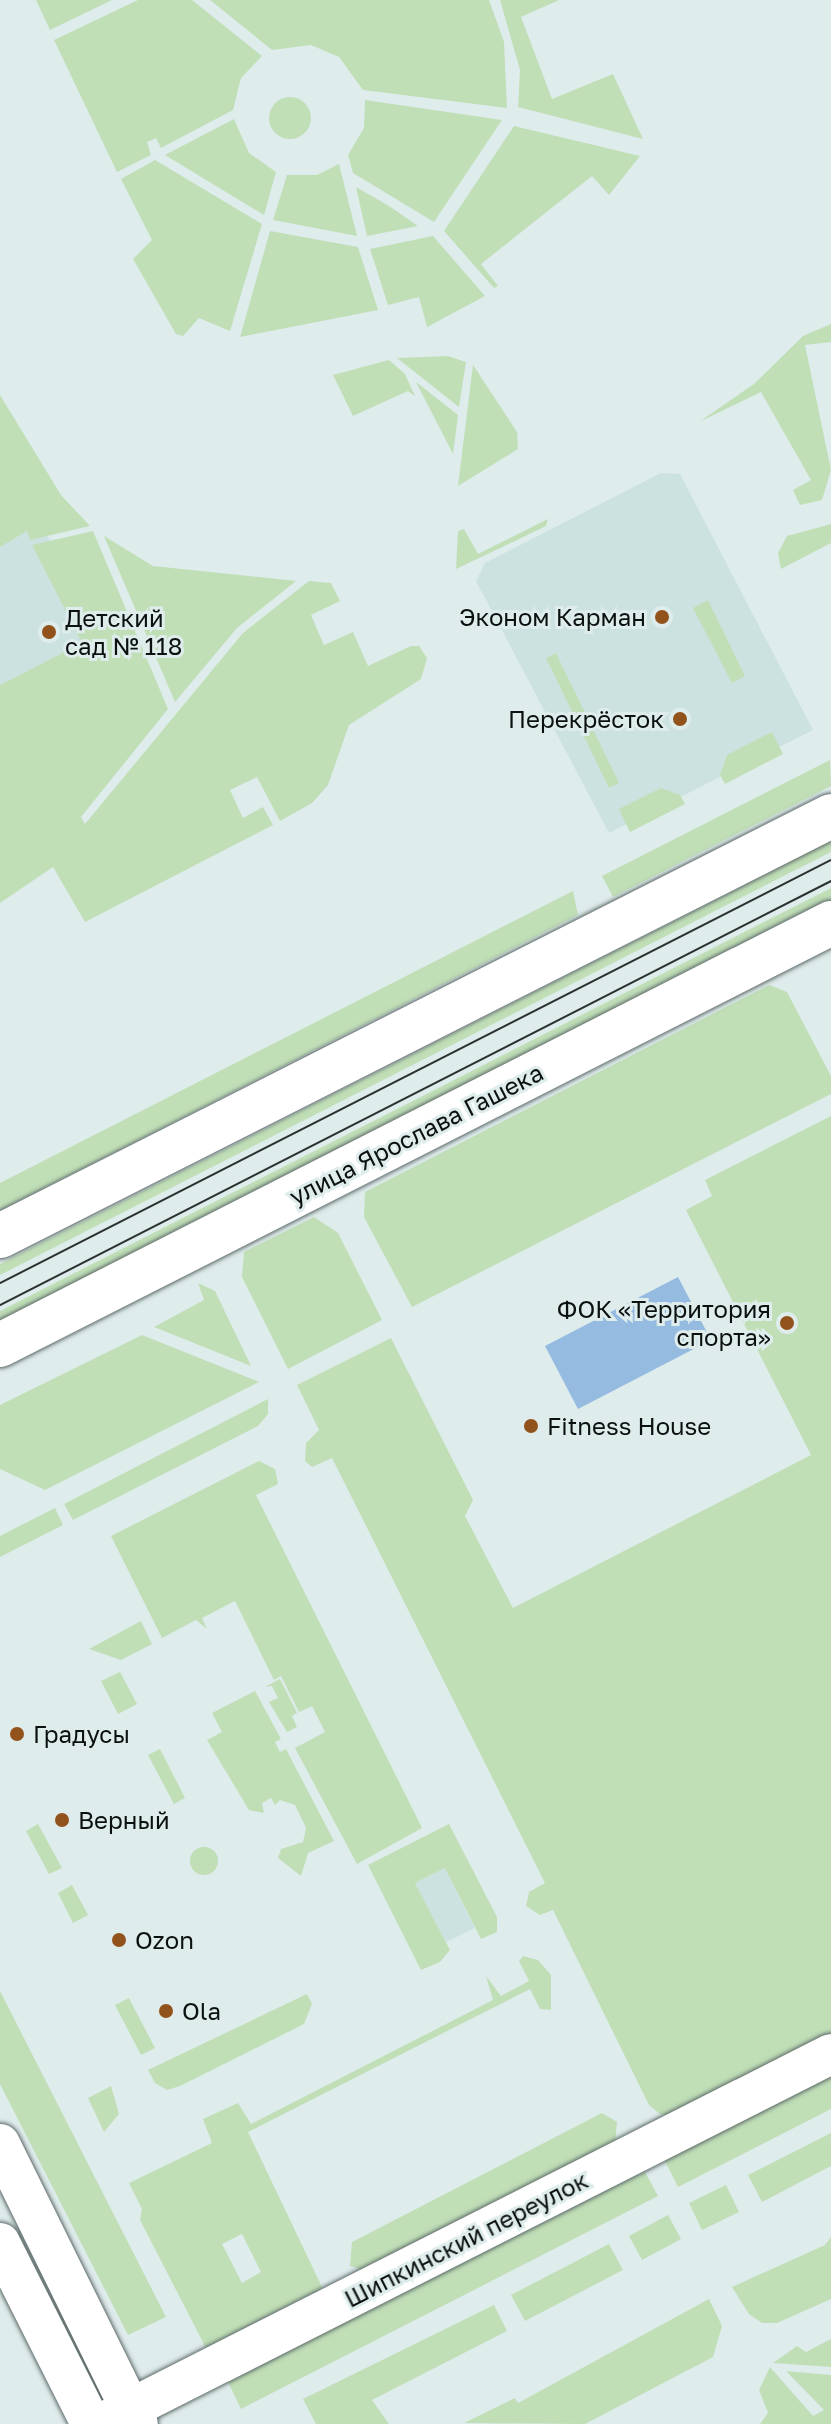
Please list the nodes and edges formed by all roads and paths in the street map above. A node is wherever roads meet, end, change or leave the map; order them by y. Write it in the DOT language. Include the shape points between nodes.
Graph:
graph roads {
  1 [pos="831,816"];
  2 [pos="831,923"];
  3 [pos="0,1236"];
  4 [pos="0,1345"];
  5 [pos="831,2054"];
  6 [pos="0,2144"];
  7 [pos="0,2243"];
  8 [pos="123,2419"];
  9 [pos="91,2424"];
  1 -- 3 [label="street"];
  2 -- 4 [label="street, улица Ярослава Гашека"];
  5 -- 8 [label="street, Шипкинский переулок"];
  6 -- 8 [label="street"];
  7 -- 9 [label="street"];
}
